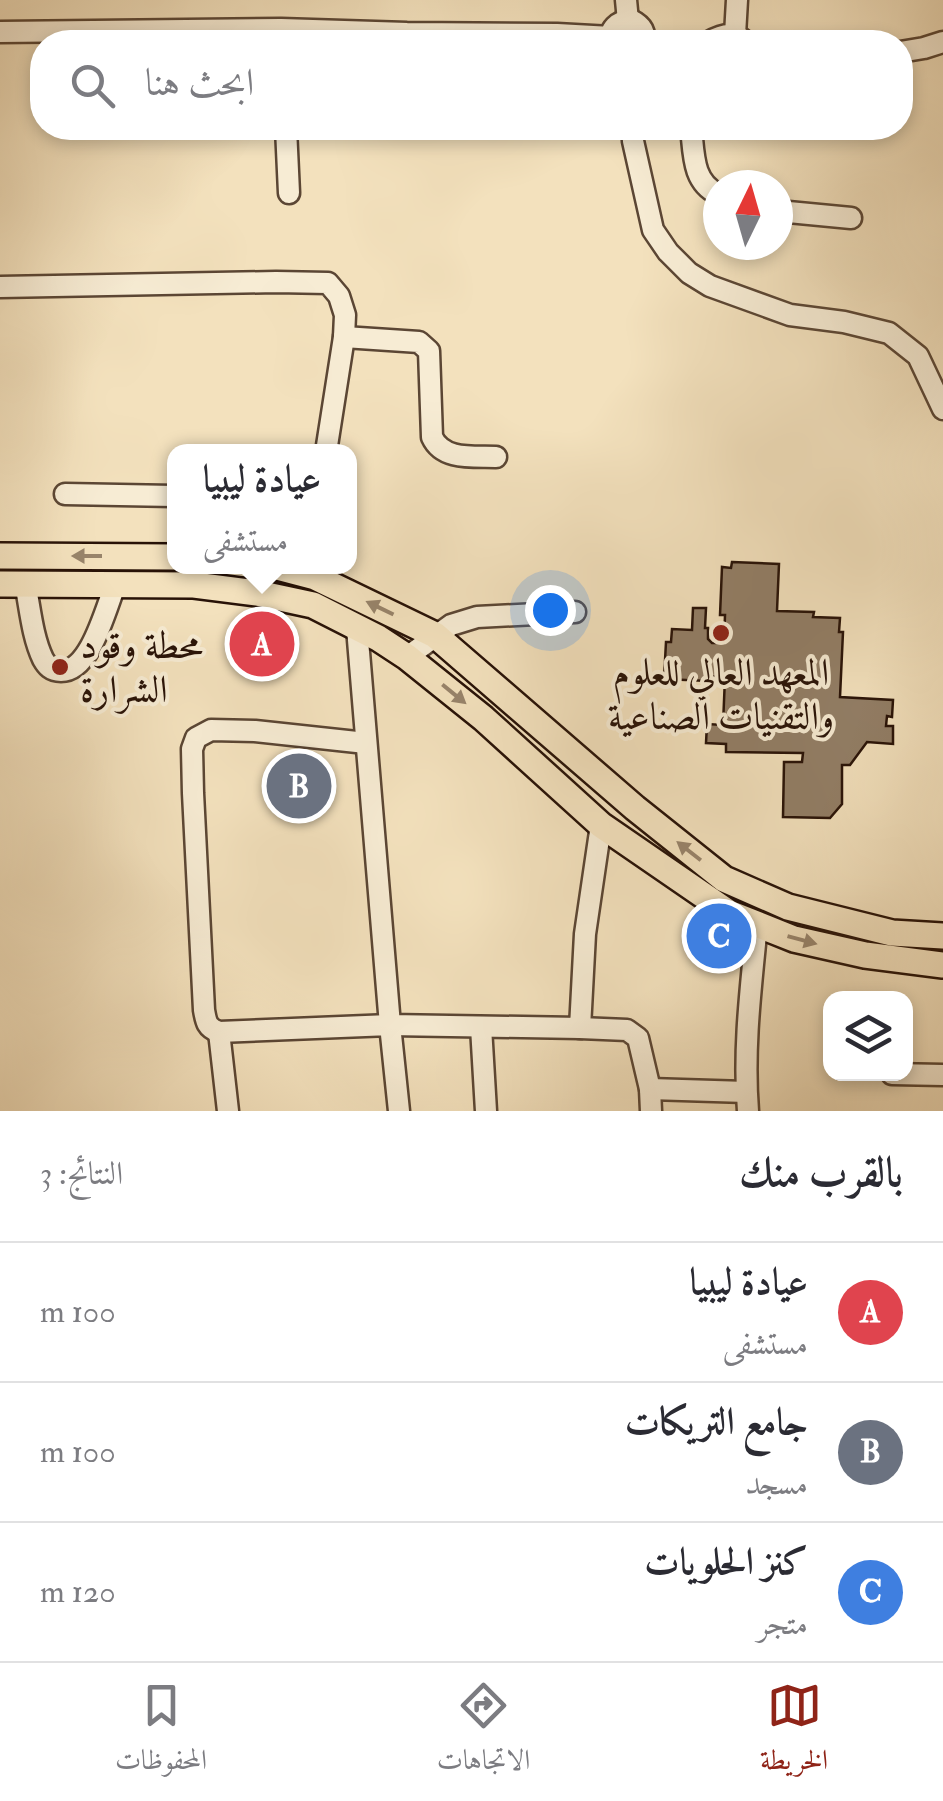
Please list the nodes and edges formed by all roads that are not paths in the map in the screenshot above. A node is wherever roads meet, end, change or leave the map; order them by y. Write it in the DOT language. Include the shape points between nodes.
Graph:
graph roads {
  1 [pos="737,0"];
  2 [pos="626,10"];
  3 [pos="643,30"];
  4 [pos="739,30"];
  5 [pos="0,32"];
  6 [pos="30,32"];
  7 [pos="943,42"];
  8 [pos="913,50"];
  9 [pos="287,140"];
  10 [pos="633,140"];
  11 [pos="692,140"];
  12 [pos="703,184"];
  13 [pos="290,192"];
  14 [pos="793,212"];
  15 [pos="851,218"];
  16 [pos="0,287"];
  17 [pos="344,337"];
  18 [pos="943,409"];
  19 [pos="327,444"];
  20 [pos="496,457"];
  21 [pos="65,494"];
  22 [pos="167,496"];
  23 [pos="0,556"];
  24 [pos="167,557"];
  25 [pos="315,574"];
  26 [pos="319,574"];
  27 [pos="12,583"];
  28 [pos="116,583"];
  29 [pos="313,605"];
  30 [pos="575,612"];
  31 [pos="356,628"];
  32 [pos="435,635"];
  33 [pos="407,657"];
  34 [pos="366,743"];
  35 [pos="601,825"];
  36 [pos="757,924"];
  37 [pos="943,936"];
  38 [pos="943,965"];
  39 [pos="390,1026"];
  40 [pos="481,1027"];
  41 [pos="580,1028"];
  42 [pos="219,1032"];
  43 [pos="913,1074"];
  44 [pos="943,1075"];
  45 [pos="650,1089"];
  46 [pos="747,1102"];
  47 [pos="228,1111"];
  48 [pos="398,1111"];
  49 [pos="486,1111"];
  50 [pos="652,1111"];
  1 -- 4 [label="street"];
  2 -- 3 [label="street"];
  5 -- 6 [label="street"];
  7 -- 8 [label="street"];
  9 -- 13 [label="street"];
  10 -- 18 [label="street" via="653,230 689,272 790,315 890,333 918,356"];
  11 -- 12 [label="street"];
  14 -- 15 [label="street"];
  16 -- 17 [label="street" via="328,283 340,296"];
  17 -- 19 [label="street"];
  17 -- 20 [label="street" via="419,342 430,351 436,446 448,454"];
  21 -- 22 [label="street"];
  24 -- 23 [label="main road, one-way"];
  25 -- 29 [label="street"];
  32 -- 26 [label="main road, one-way"];
  27 -- 28 [label="main road"];
  27 -- 28 [label="street" via="45,664 64,671 82,662"];
  28 -- 29 [label="main road" via="194,585"];
  29 -- 31 [label="main road"];
  30 -- 32 [label="street" via="477,617"];
  31 -- 33 [label="main road"];
  31 -- 34 [label="street"];
  32 -- 33 [label="street"];
  37 -- 32 [label="main road, one-way" via="892,933 788,907 724,879"];
  33 -- 35 [label="main road, one-way"];
  34 -- 39 [label="street"];
  34 -- 42 [label="street" via="255,730 212,730 196,738 204,1010 206,1022"];
  35 -- 36 [label="main road" via="729,913"];
  35 -- 41 [label="street" via="584,934"];
  36 -- 38 [label="main road, one-way" via="865,955"];
  36 -- 46 [label="street"];
  39 -- 40 [label="street"];
  39 -- 42 [label="street"];
  39 -- 48 [label="street"];
  40 -- 41 [label="street"];
  40 -- 49 [label="street"];
  41 -- 45 [label="street" via="626,1030 638,1038"];
  42 -- 47 [label="street"];
  43 -- 44 [label="street"];
  45 -- 46 [label="street"];
  45 -- 50 [label="street"];
}
